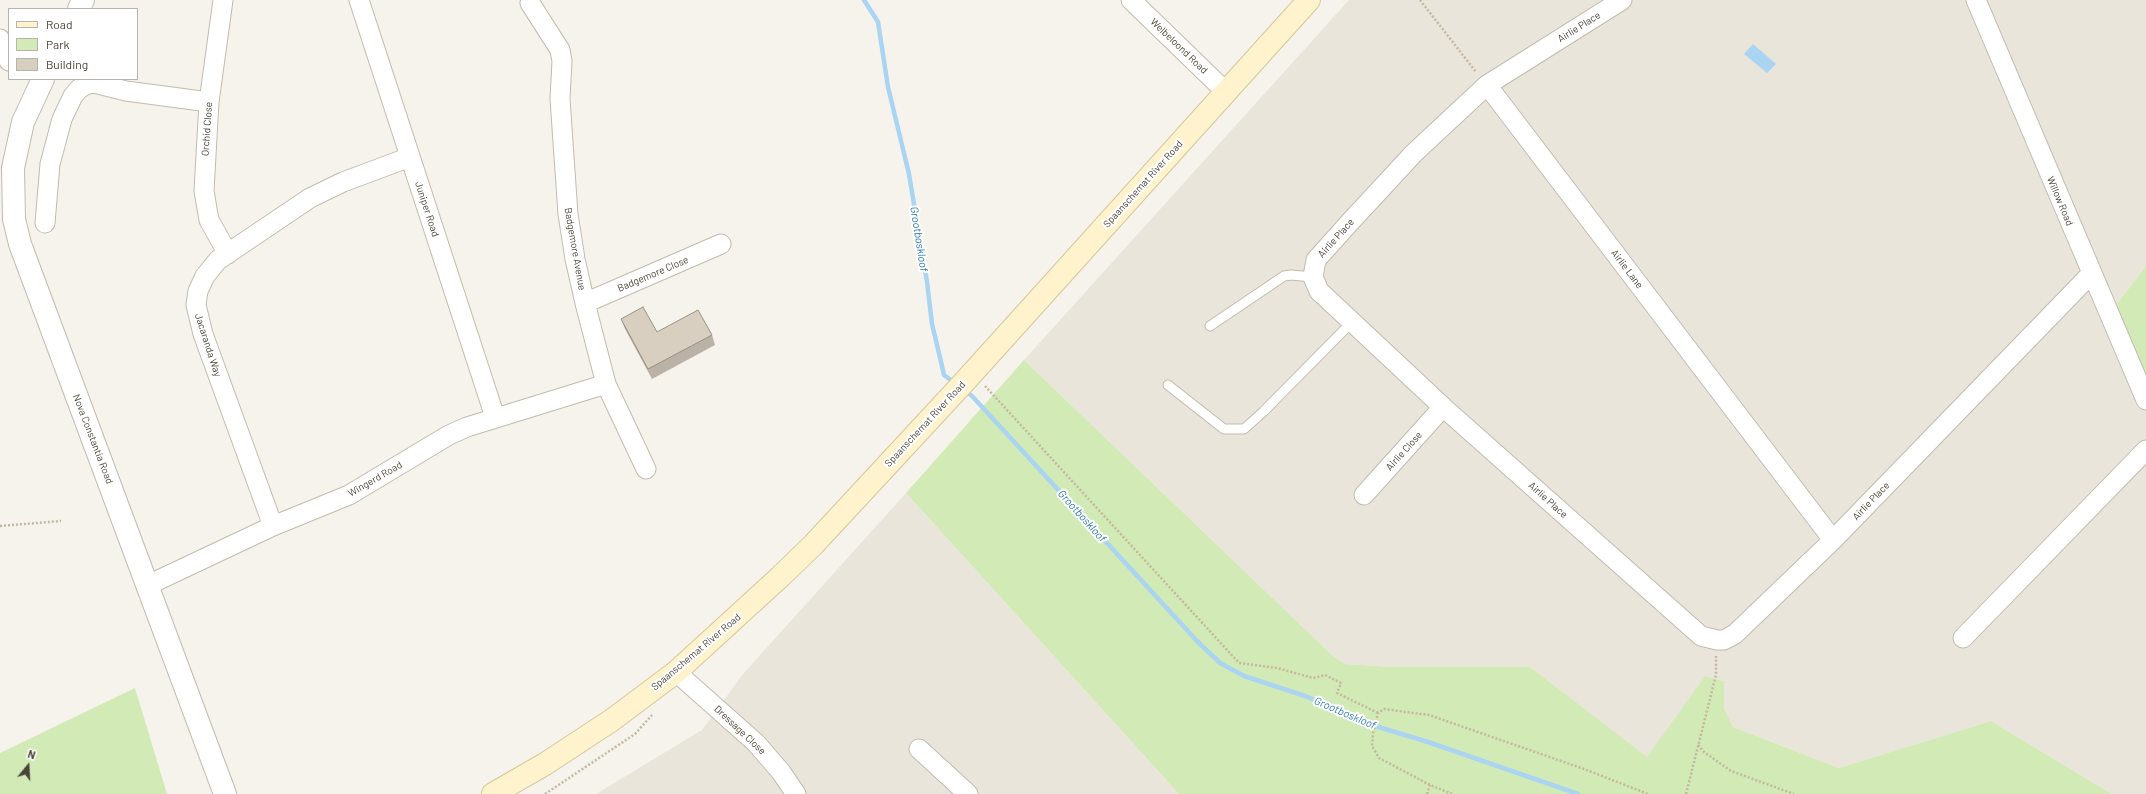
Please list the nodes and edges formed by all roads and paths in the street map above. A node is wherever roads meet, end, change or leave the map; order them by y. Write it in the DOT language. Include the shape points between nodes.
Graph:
graph roads {
  1 [pos="223,0"];
  2 [pos="359,0"];
  3 [pos="1131,0"];
  4 [pos="1309,0"];
  5 [pos="1420,0"];
  6 [pos="1622,0"];
  7 [pos="1976,0"];
  8 [pos="530,3"];
  9 [pos="0,39"];
  10 [pos="8,59"];
  11 [pos="38,81"];
  12 [pos="1487,85"];
  13 [pos="1226,92"];
  14 [pos="209,102"];
  15 [pos="410,157"];
  16 [pos="44,222"];
  17 [pos="722,244"];
  18 [pos="228,254"];
  19 [pos="2091,274"];
  20 [pos="1312,277"];
  21 [pos="585,303"];
  22 [pos="1352,322"];
  23 [pos="1210,326"];
  24 [pos="606,384"];
  25 [pos="967,385"];
  26 [pos="1168,385"];
  27 [pos="2146,400"];
  28 [pos="1443,407"];
  29 [pos="495,417"];
  30 [pos="2146,450"];
  31 [pos="646,469"];
  32 [pos="1364,494"];
  33 [pos="61,521"];
  34 [pos="0,526"];
  35 [pos="273,526"];
  36 [pos="1833,540"];
  37 [pos="148,585"];
  38 [pos="1963,638"];
  39 [pos="1717,640"];
  40 [pos="676,672"];
  41 [pos="656,710"];
  42 [pos="1378,713"];
  43 [pos="1698,744"];
  44 [pos="919,748"];
  45 [pos="1430,785"];
  46 [pos="225,794"];
  47 [pos="493,794"];
  48 [pos="545,794"];
  49 [pos="796,794"];
  50 [pos="968,794"];
  51 [pos="1427,794"];
  52 [pos="1452,794"];
  53 [pos="1648,794"];
  54 [pos="1686,794"];
  55 [pos="1794,794"];
  1 -- 14 [label="street, Orchid Close"];
  2 -- 15 [label="street, Juniper Road"];
  3 -- 13 [label="street, Welbeloond Road"];
  4 -- 13 [label="main road, Spaanschemat River Road"];
  5 -- 12 [label="path"];
  6 -- 12 [label="street, Airlie Place"];
  7 -- 19 [label="street, Willow Road"];
  8 -- 21 [label="street, Badgemore Avenue" via="560,50 560,99 568,214"];
  9 -- 10 [label="street"];
  11 -- 37 [label="street, Nova Constantia Road" via="23,122 13,168 14,219 20,244"];
  12 -- 20 [label="street, Airlie Place" via="1414,153 1351,220 1316,260"];
  12 -- 36 [label="street, Airlie Lane"];
  13 -- 25 [label="main road, Spaanschemat River Road"];
  14 -- 16 [label="street" via="126,91 94,83 79,89 62,119 50,164"];
  14 -- 18 [label="street, Orchid Close" via="204,174 205,207 213,230"];
  15 -- 18 [label="street, Jacaranda Way" via="343,182 310,198"];
  15 -- 29 [label="street, Juniper Road"];
  17 -- 21 [label="street, Badgemore Close"];
  18 -- 35 [label="street, Jacaranda Way" via="213,265 201,283 196,298 197,313"];
  19 -- 27 [label="street, Willow Road"];
  19 -- 36 [label="street, Airlie Place"];
  20 -- 22 [label="street, Airlie Place" via="1319,291"];
  20 -- 23 [label="lane" via="1284,276"];
  21 -- 24 [label="street, Badgemore Avenue"];
  22 -- 26 [label="lane" via="1244,429 1224,429"];
  22 -- 28 [label="street, Airlie Place"];
  24 -- 29 [label="street, Wingerd Road"];
  24 -- 31 [label="street, Badgemore Avenue"];
  25 -- 40 [label="main road, Spaanschemat River Road" via="814,544 752,605"];
  25 -- 42 [label="path" via="1239,663 1277,668 1313,678 1325,675 1341,683 1337,693"];
  28 -- 32 [label="street, Airlie Close"];
  28 -- 39 [label="street, Airlie Place" via="1701,636"];
  29 -- 35 [label="street, Wingerd Road" via="449,435 349,495"];
  30 -- 38 [label="street"];
  33 -- 34 [label="path"];
  35 -- 37 [label="street, Wingerd Road"];
  36 -- 39 [label="street, Airlie Place" via="1735,634 1724,640"];
  37 -- 46 [label="street, Nova Constantia Road"];
  39 -- 43 [label="path" via="1716,675"];
  40 -- 47 [label="main road, Spaanschemat River Road" via="612,720"];
  40 -- 49 [label="street, Dressage Close" via="756,743"];
  41 -- 48 [label="path" via="635,734"];
  42 -- 45 [label="path" via="1372,746 1379,758"];
  42 -- 53 [label="path" via="1391,710 1429,715"];
  43 -- 54 [label="path"];
  43 -- 55 [label="path" via="1704,752 1731,771"];
  44 -- 50 [label="street"];
  45 -- 51 [label="path"];
  45 -- 52 [label="path"];
}
